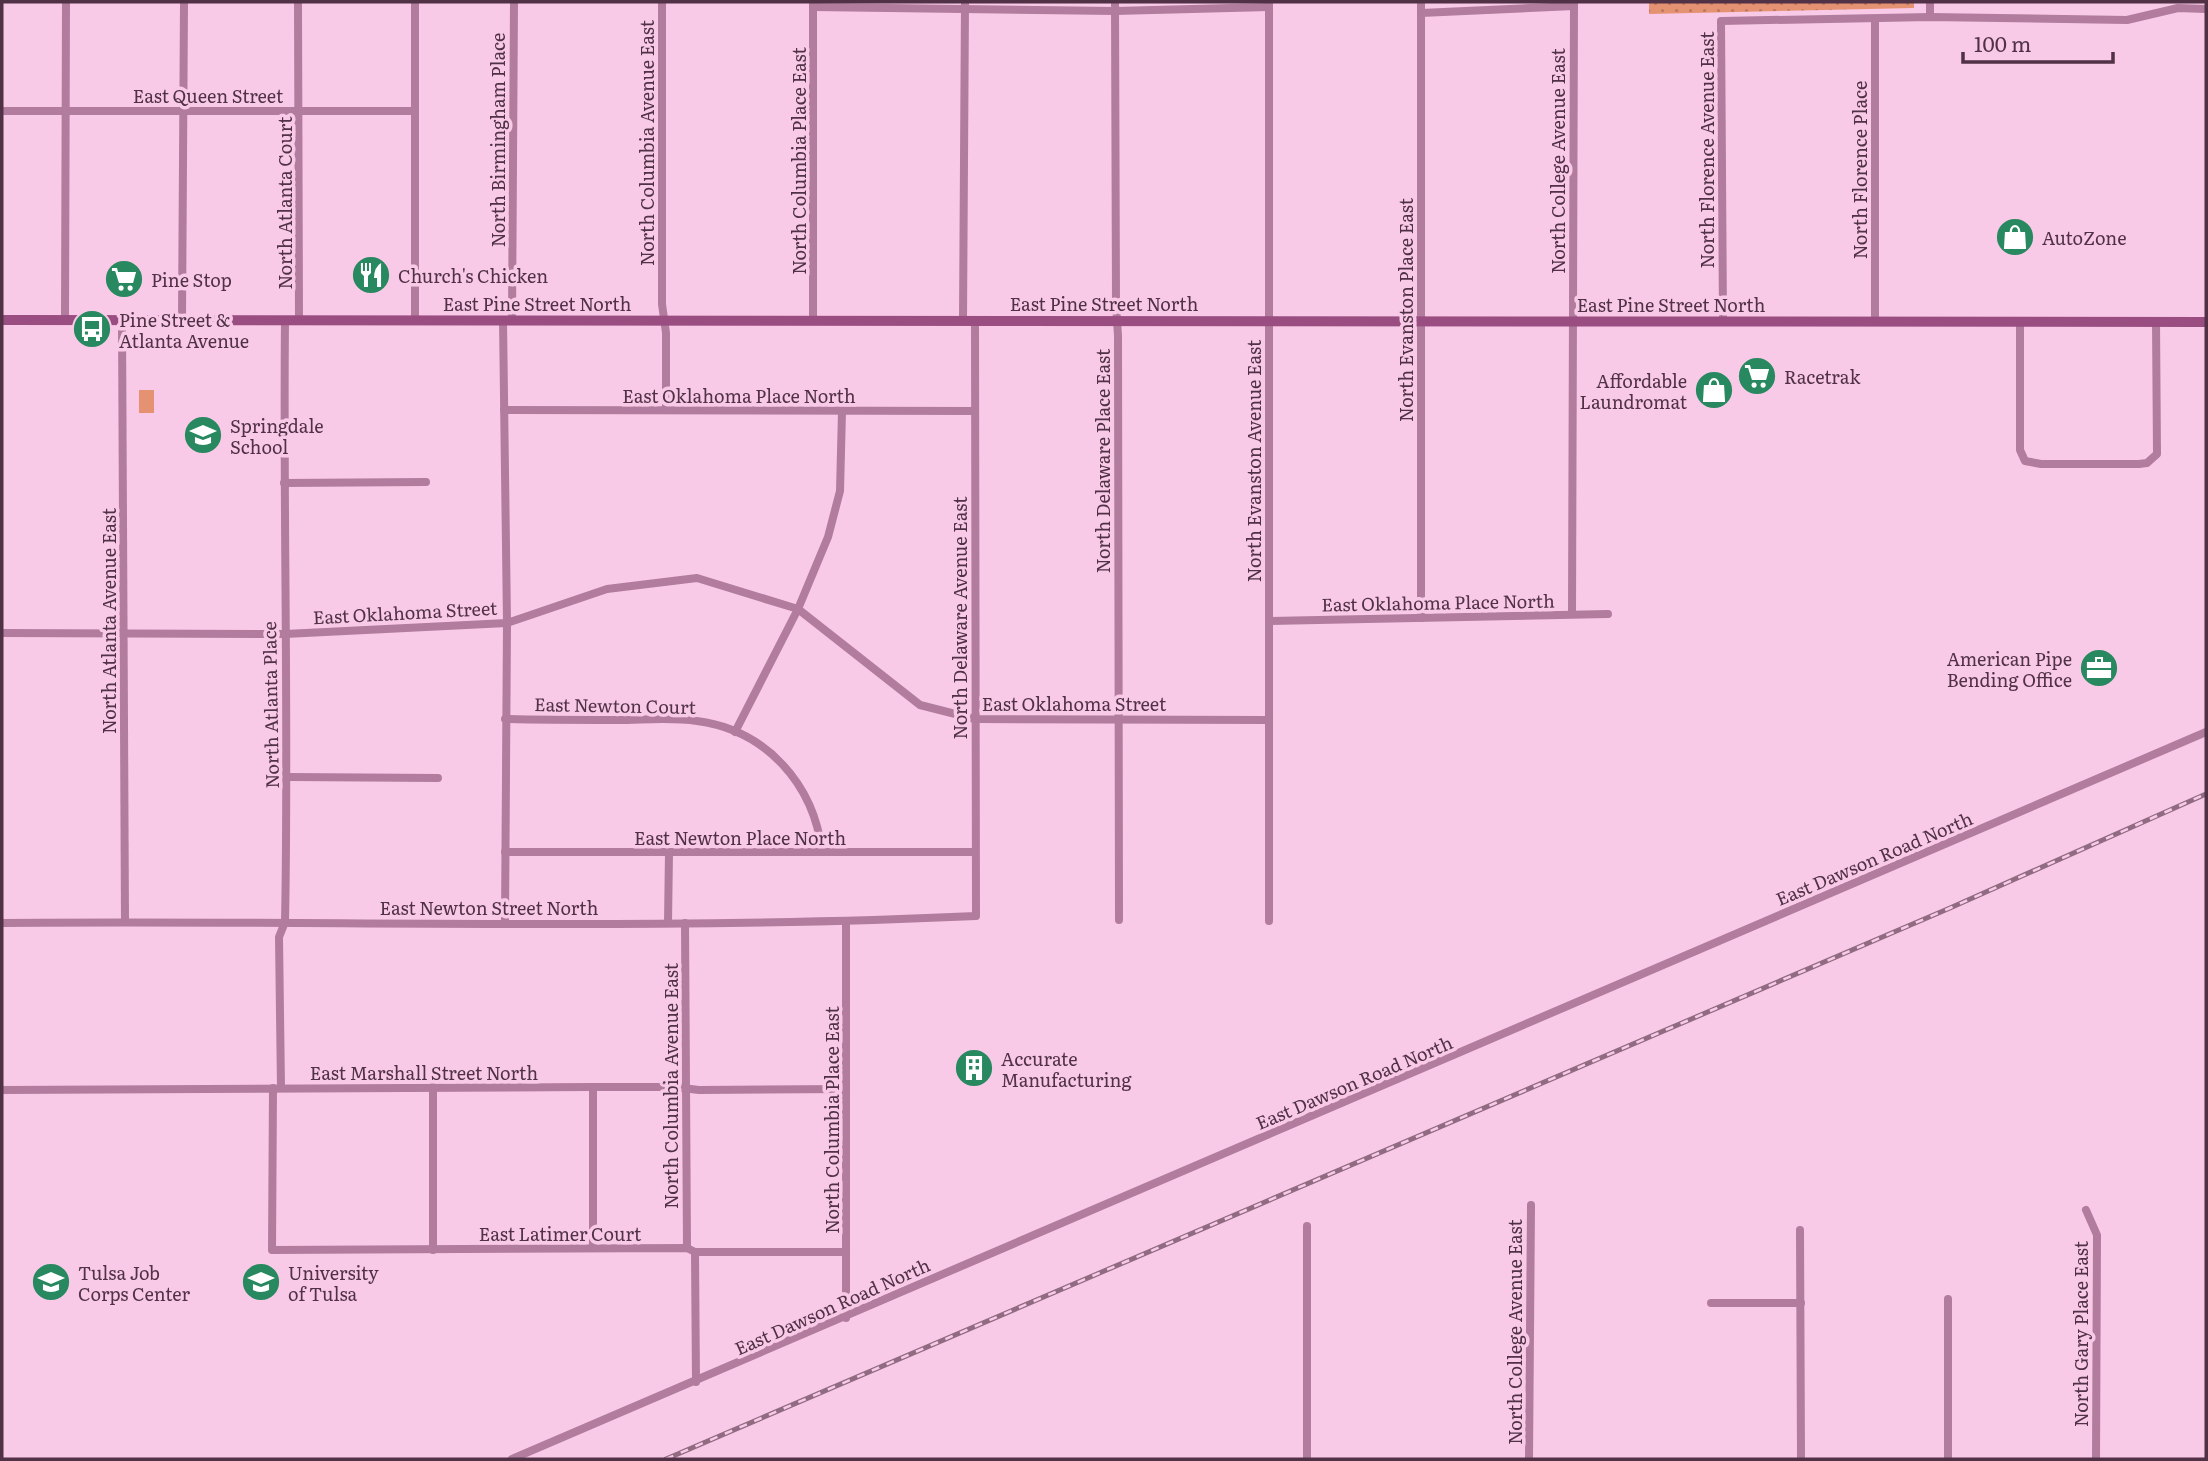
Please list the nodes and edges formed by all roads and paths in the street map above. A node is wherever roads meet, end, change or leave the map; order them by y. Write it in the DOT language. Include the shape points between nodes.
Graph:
graph roads {
  1 [pos="66,2"];
  2 [pos="184,2"];
  3 [pos="298,2"];
  4 [pos="415,2"];
  5 [pos="514,2"];
  6 [pos="662,2"];
  7 [pos="1421,2"];
  8 [pos="1930,2"];
  9 [pos="813,4"];
  10 [pos="1269,4"];
  11 [pos="1574,4"];
  12 [pos="965,5"];
  13 [pos="1115,6"];
  14 [pos="2206,9"];
  15 [pos="1421,13"];
  16 [pos="1930,17"];
  17 [pos="1875,19"];
  18 [pos="2,111"];
  19 [pos="65,111"];
  20 [pos="183,111"];
  21 [pos="300,111"];
  22 [pos="415,111"];
  23 [pos="2,320"];
  24 [pos="65,320"];
  25 [pos="122,320"];
  26 [pos="182,320"];
  27 [pos="285,320"];
  28 [pos="299,320"];
  29 [pos="415,320"];
  30 [pos="508,320"];
  31 [pos="813,320"];
  32 [pos="1117,320"];
  33 [pos="664,321"];
  34 [pos="969,321"];
  35 [pos="1269,321"];
  36 [pos="1421,321"];
  37 [pos="1723,321"];
  38 [pos="1875,321"];
  39 [pos="1572,322"];
  40 [pos="2020,322"];
  41 [pos="2156,322"];
  42 [pos="2206,322"];
  43 [pos="504,410"];
  44 [pos="666,410"];
  45 [pos="842,411"];
  46 [pos="974,411"];
  47 [pos="284,482"];
  48 [pos="426,482"];
  49 [pos="798,609"];
  50 [pos="1572,614"];
  51 [pos="1608,614"];
  52 [pos="1421,618"];
  53 [pos="1269,621"];
  54 [pos="507,623"];
  55 [pos="2,633"];
  56 [pos="124,634"];
  57 [pos="285,634"];
  58 [pos="1118,718"];
  59 [pos="505,719"];
  60 [pos="975,719"];
  61 [pos="1269,720"];
  62 [pos="735,732"];
  63 [pos="2206,732"];
  64 [pos="288,777"];
  65 [pos="438,778"];
  66 [pos="505,852"];
  67 [pos="669,852"];
  68 [pos="822,852"];
  69 [pos="975,852"];
  70 [pos="976,916"];
  71 [pos="1119,920"];
  72 [pos="1269,921"];
  73 [pos="125,922"];
  74 [pos="285,922"];
  75 [pos="505,922"];
  76 [pos="846,922"];
  77 [pos="2,923"];
  78 [pos="668,923"];
  79 [pos="685,923"];
  80 [pos="433,1087"];
  81 [pos="593,1087"];
  82 [pos="277,1088"];
  83 [pos="685,1088"];
  84 [pos="846,1089"];
  85 [pos="2,1090"];
  86 [pos="1531,1205"];
  87 [pos="2086,1210"];
  88 [pos="1307,1226"];
  89 [pos="1800,1230"];
  90 [pos="593,1248"];
  91 [pos="272,1250"];
  92 [pos="433,1250"];
  93 [pos="691,1250"];
  94 [pos="846,1252"];
  95 [pos="1948,1299"];
  96 [pos="1711,1303"];
  97 [pos="1801,1303"];
  98 [pos="846,1318"];
  99 [pos="696,1382"];
  100 [pos="512,1459"];
  101 [pos="1307,1459"];
  102 [pos="1529,1459"];
  103 [pos="1801,1459"];
  104 [pos="1948,1459"];
  105 [pos="2096,1459"];
  1 -- 19 [label="street"];
  2 -- 20 [label="street"];
  3 -- 21 [label="street, North Atlanta Court"];
  4 -- 22 [label="street"];
  5 -- 30 [label="street, North Birmingham Place"];
  6 -- 33 [label="street, North Columbia Avenue East"];
  7 -- 15 [label="street, North Evanston Place East"];
  8 -- 16 [label="street"];
  9 -- 12 [label="street"];
  9 -- 31 [label="street, North Columbia Place East"];
  10 -- 13 [label="street"];
  10 -- 35 [label="street, North Evanston Avenue East"];
  11 -- 15 [label="street"];
  11 -- 39 [label="street, North College Avenue East"];
  12 -- 13 [label="street"];
  12 -- 34 [label="street, North Delaware Avenue East"];
  13 -- 32 [label="street, North Delaware Place East"];
  14 -- 16 [label="street" via="2178,8 2127,20"];
  15 -- 36 [label="street, North Evanston Place East"];
  16 -- 17 [label="street"];
  17 -- 37 [label="street, North Florence Avenue East" via="1721,21"];
  17 -- 38 [label="street, North Florence Place"];
  18 -- 19 [label="street, East Queen Street"];
  19 -- 20 [label="street, East Queen Street"];
  19 -- 24 [label="street"];
  20 -- 21 [label="street, East Queen Street"];
  20 -- 26 [label="street"];
  21 -- 22 [label="street, East Queen Street"];
  21 -- 28 [label="street, North Atlanta Court"];
  22 -- 29 [label="street"];
  23 -- 24 [label="main road, East Pine Street North"];
  24 -- 25 [label="main road, East Pine Street North"];
  25 -- 26 [label="main road, East Pine Street North"];
  25 -- 56 [label="street, North Atlanta Avenue East"];
  26 -- 27 [label="main road, East Pine Street North"];
  27 -- 28 [label="main road, East Pine Street North"];
  27 -- 47 [label="street, North Atlanta Place"];
  28 -- 29 [label="main road, East Pine Street North"];
  29 -- 30 [label="main road, East Pine Street North"];
  30 -- 33 [label="main road, East Pine Street North"];
  30 -- 43 [label="street, North Birmingham Place"];
  31 -- 33 [label="main road, East Pine Street North"];
  31 -- 34 [label="main road, East Pine Street North"];
  32 -- 34 [label="main road, East Pine Street North"];
  32 -- 35 [label="main road, East Pine Street North"];
  32 -- 58 [label="street, North Delaware Place East"];
  33 -- 44 [label="street, North Columbia Avenue East"];
  34 -- 46 [label="street, North Delaware Avenue East"];
  35 -- 36 [label="main road, East Pine Street North"];
  35 -- 53 [label="street, North Evanston Avenue East"];
  36 -- 39 [label="main road, East Pine Street North"];
  36 -- 52 [label="street, North Evanston Place East"];
  37 -- 38 [label="main road, East Pine Street North"];
  37 -- 39 [label="main road, East Pine Street North"];
  38 -- 40 [label="main road, East Pine Street North"];
  39 -- 50 [label="street, North College Avenue East"];
  40 -- 41 [label="main road, East Pine Street North"];
  40 -- 41 [label="street" via="2019,443 2025,461 2139,464 2157,454"];
  41 -- 42 [label="main road, East Pine Street North"];
  43 -- 44 [label="street, East Oklahoma Place North"];
  43 -- 54 [label="street, North Birmingham Place"];
  44 -- 45 [label="street, East Oklahoma Place North"];
  45 -- 46 [label="street, East Oklahoma Place North"];
  45 -- 49 [label="street" via="836,512"];
  46 -- 60 [label="street, North Delaware Avenue East"];
  47 -- 48 [label="street"];
  47 -- 57 [label="street, North Atlanta Place"];
  49 -- 54 [label="street, East Oklahoma Street" via="697,578 607,589"];
  49 -- 60 [label="street, East Oklahoma Street" via="919,705"];
  49 -- 62 [label="street"];
  50 -- 51 [label="street, East Oklahoma Place North"];
  50 -- 52 [label="street, East Oklahoma Place North"];
  52 -- 53 [label="street, East Oklahoma Place North"];
  53 -- 61 [label="street, North Evanston Avenue East"];
  54 -- 57 [label="street, East Oklahoma Street"];
  54 -- 59 [label="street, North Birmingham Place"];
  55 -- 56 [label="street, East Oklahoma Street"];
  56 -- 57 [label="street, East Oklahoma Street"];
  56 -- 73 [label="street, North Atlanta Avenue East"];
  57 -- 64 [label="street, North Atlanta Place"];
  58 -- 60 [label="street, East Oklahoma Street"];
  58 -- 61 [label="street, East Oklahoma Street"];
  58 -- 71 [label="street, North Delaware Place East"];
  59 -- 62 [label="street, East Newton Court" via="695,720"];
  59 -- 66 [label="street, North Birmingham Place"];
  60 -- 69 [label="street, North Delaware Avenue East"];
  61 -- 72 [label="street, North Evanston Avenue East"];
  62 -- 68 [label="street, East Newton Court" via="766,749 802,787 820,828"];
  63 -- 98 [label="street, East Dawson Road North"];
  64 -- 65 [label="street"];
  64 -- 74 [label="street, North Atlanta Place"];
  66 -- 67 [label="street, East Newton Place North"];
  66 -- 75 [label="street, North Birmingham Place"];
  67 -- 68 [label="street, East Newton Place North"];
  67 -- 78 [label="street"];
  68 -- 69 [label="street, East Newton Place North"];
  69 -- 70 [label="street, North Delaware Avenue East"];
  70 -- 76 [label="street, East Newton Street North"];
  73 -- 74 [label="street, East Newton Street North"];
  73 -- 77 [label="street, East Newton Street North"];
  74 -- 75 [label="street, East Newton Street North"];
  74 -- 82 [label="street, North Atlanta Place" via="279,937"];
  75 -- 78 [label="street, East Newton Street North"];
  76 -- 79 [label="street, East Newton Street North"];
  76 -- 84 [label="street, North Columbia Place East"];
  78 -- 79 [label="street, East Newton Street North"];
  79 -- 83 [label="street, North Columbia Avenue East"];
  80 -- 81 [label="street, East Marshall Street North"];
  80 -- 82 [label="street, East Marshall Street North"];
  80 -- 92 [label="street"];
  81 -- 83 [label="street, East Marshall Street North"];
  81 -- 90 [label="street"];
  82 -- 85 [label="street, East Marshall Street North"];
  82 -- 91 [label="street, North Atlanta Place"];
  83 -- 84 [label="street, East Marshall Street North"];
  83 -- 93 [label="street, North Columbia Avenue East"];
  84 -- 94 [label="street, North Columbia Place East"];
  86 -- 102 [label="street, North College Avenue East"];
  87 -- 105 [label="street, North Gary Place East" via="2097,1235"];
  88 -- 101 [label="street"];
  89 -- 97 [label="street"];
  90 -- 92 [label="street, East Latimer Court"];
  90 -- 93 [label="street, East Latimer Court"];
  91 -- 92 [label="street, East Latimer Court"];
  93 -- 94 [label="street, East Latimer Court"];
  93 -- 99 [label="street, North Columbia Avenue East"];
  94 -- 98 [label="street, North Columbia Place East"];
  95 -- 104 [label="street"];
  96 -- 97 [label="street"];
  97 -- 103 [label="street"];
  98 -- 99 [label="street, East Dawson Road North"];
  99 -- 100 [label="street, East Dawson Road North"];
}
